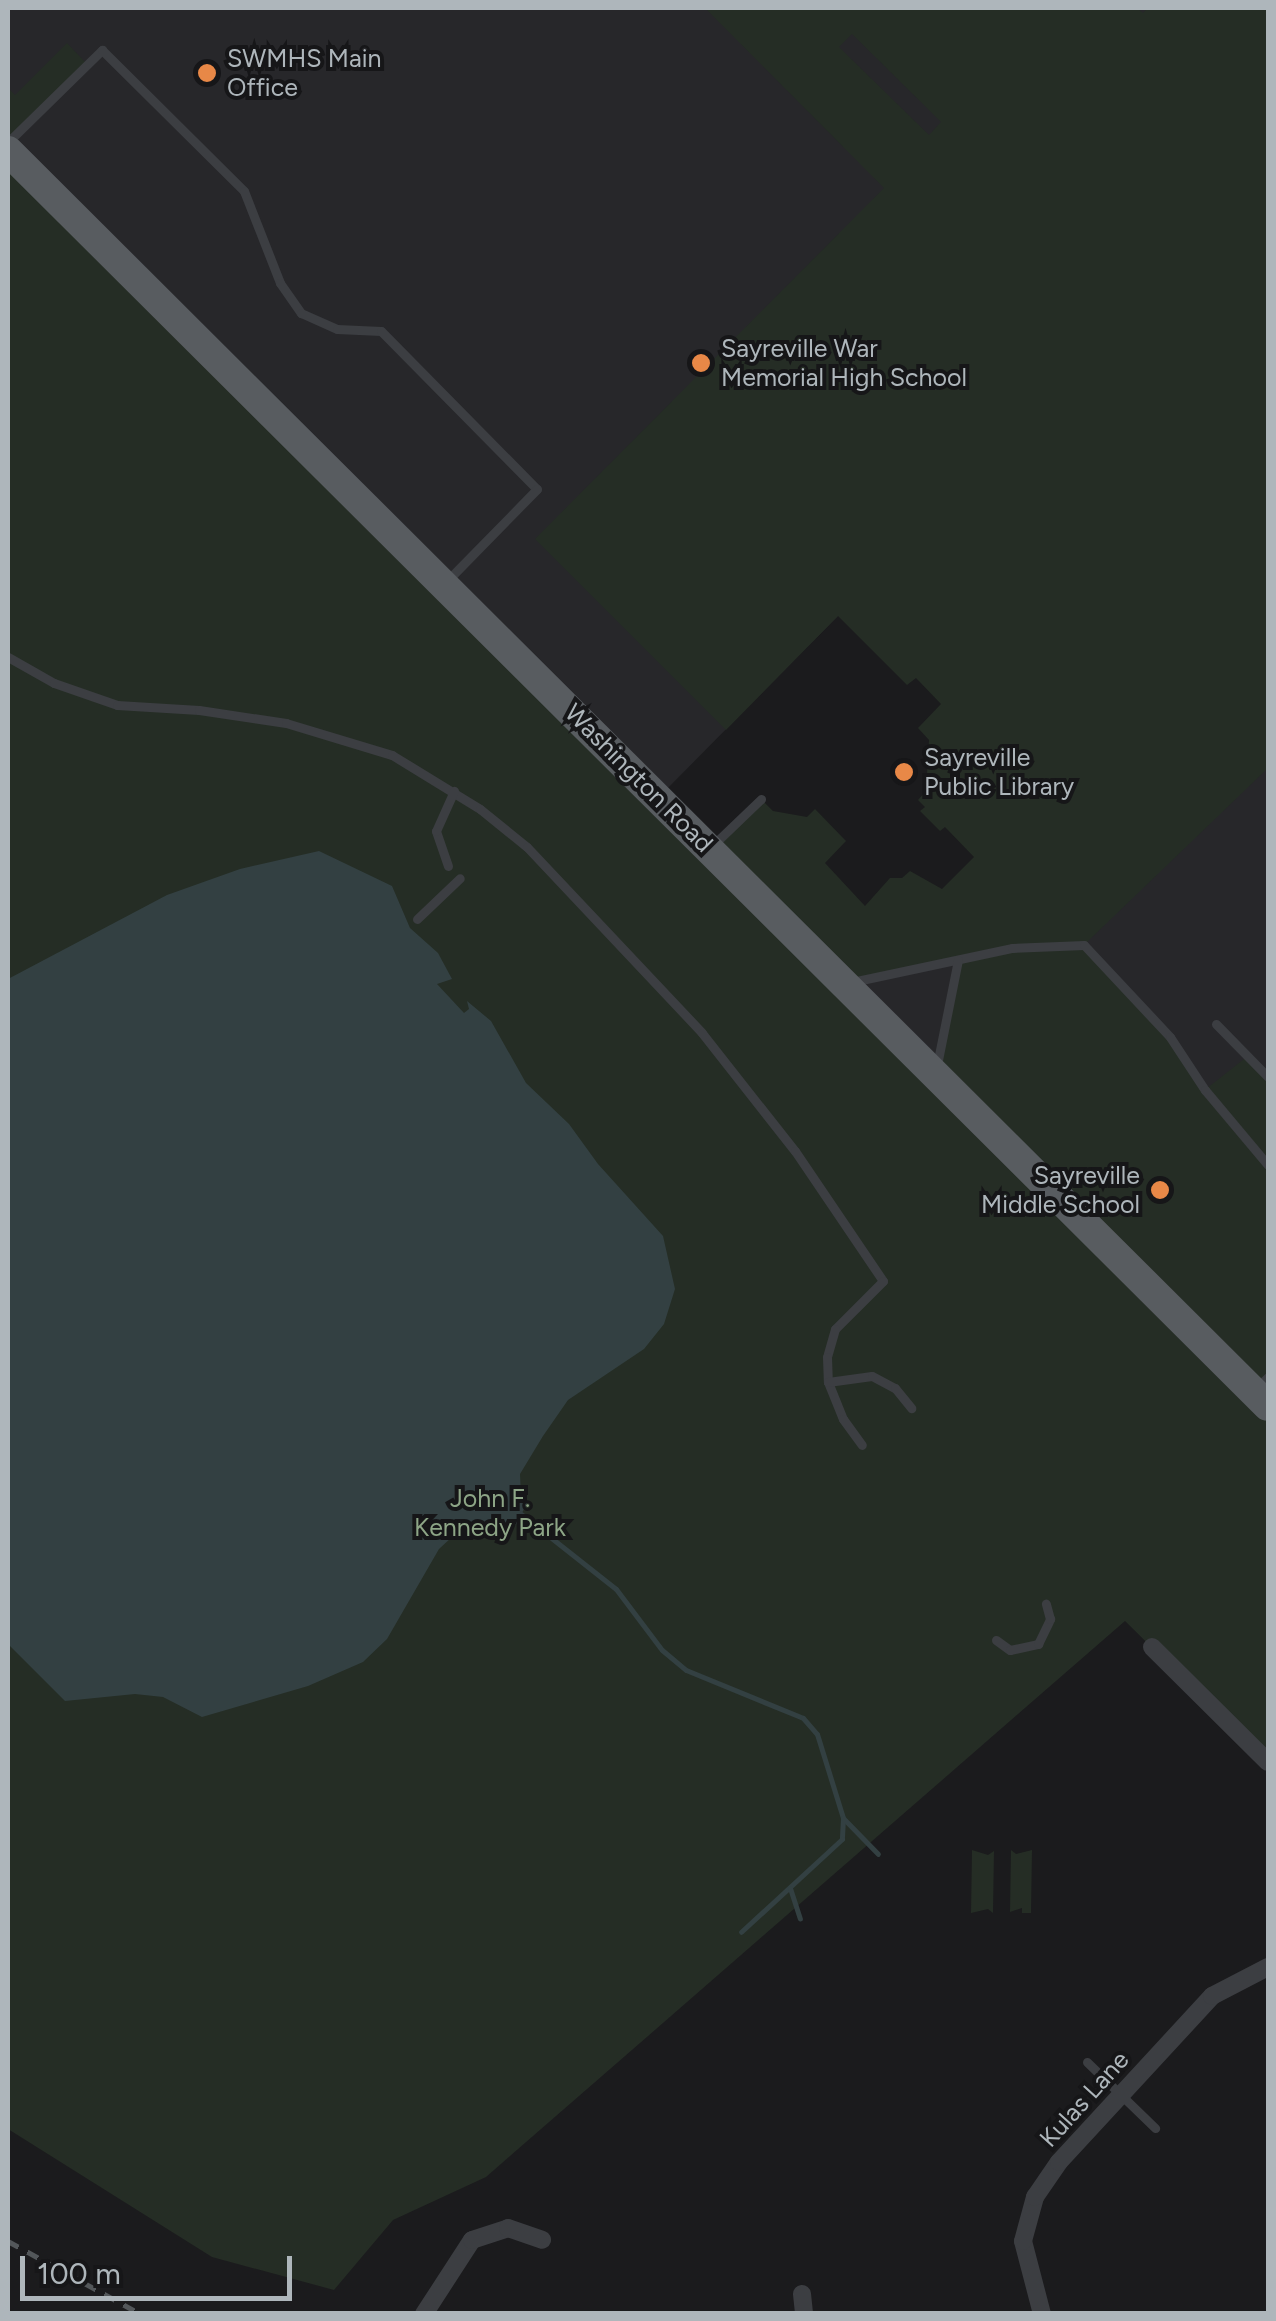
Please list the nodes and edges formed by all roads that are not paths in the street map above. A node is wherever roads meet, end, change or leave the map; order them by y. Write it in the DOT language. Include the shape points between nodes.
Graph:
graph roads {
  1 [pos="8,142"];
  2 [pos="8,151"];
  3 [pos="444,584"];
  4 [pos="8,656"];
  5 [pos="454,791"];
  6 [pos="760,799"];
  7 [pos="710,848"];
  8 [pos="448,866"];
  9 [pos="460,878"];
  10 [pos="417,919"];
  11 [pos="958,960"];
  12 [pos="845,983"];
  13 [pos="1216,1024"];
  14 [pos="936,1072"];
  15 [pos="1268,1077"];
  16 [pos="1268,1165"];
  17 [pos="828,1382"];
  18 [pos="1263,1391"];
  19 [pos="911,1408"];
  20 [pos="862,1444"];
  21 [pos="1046,1604"];
  22 [pos="996,1640"];
  23 [pos="1152,1648"];
  24 [pos="1268,1762"];
  25 [pos="1268,1966"];
  26 [pos="1087,2062"];
  27 [pos="1121,2094"];
  28 [pos="1155,2128"];
  29 [pos="542,2240"];
  30 [pos="802,2294"];
  31 [pos="424,2314"];
  32 [pos="804,2314"];
  33 [pos="1042,2314"];
  1 -- 3 [label="lane" via="102,50 244,191 280,284 301,313 336,329 381,331 537,488"];
  2 -- 3 [label="main road, Washington Road"];
  3 -- 7 [label="main road, Washington Road"];
  4 -- 5 [label="lane" via="54,683 117,706 198,710 334,736 392,754"];
  5 -- 8 [label="lane" via="436,831"];
  5 -- 17 [label="lane" via="527,847 702,1033 796,1151 884,1280 836,1329 826,1357"];
  6 -- 7 [label="lane"];
  7 -- 12 [label="main road, Washington Road"];
  9 -- 10 [label="lane"];
  11 -- 12 [label="lane"];
  11 -- 14 [label="lane"];
  11 -- 16 [label="lane" via="1012,948 1084,944 1170,1037"];
  12 -- 14 [label="main road, Washington Road"];
  13 -- 15 [label="lane"];
  14 -- 18 [label="main road, Washington Road"];
  17 -- 19 [label="lane" via="872,1376 896,1388"];
  17 -- 20 [label="lane"];
  21 -- 22 [label="lane" via="1050,1619 1038,1644 1010,1650"];
  23 -- 24 [label="street"];
  25 -- 27 [label="street, Kulas Lane" via="1212,1996"];
  26 -- 27 [label="lane"];
  27 -- 28 [label="lane"];
  27 -- 33 [label="street, Kulas Lane" via="1034,2196 1022,2241"];
  29 -- 31 [label="street" via="508,2228 472,2240"];
  30 -- 32 [label="street"];
}
